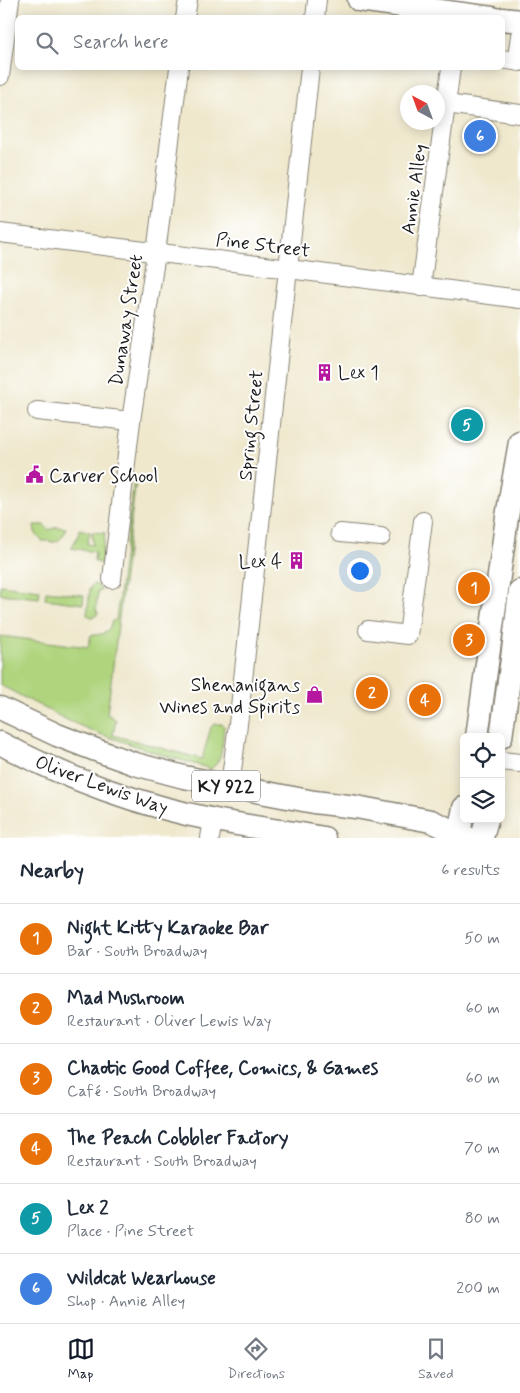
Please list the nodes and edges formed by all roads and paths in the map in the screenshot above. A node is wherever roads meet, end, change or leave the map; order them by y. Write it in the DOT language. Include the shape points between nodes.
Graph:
graph roads {
  1 [pos="10,0"];
  2 [pos="188,0"];
  3 [pos="317,0"];
  4 [pos="359,0"];
  5 [pos="427,4"];
  6 [pos="186,15"];
  7 [pos="316,15"];
  8 [pos="458,15"];
  9 [pos="505,19"];
  10 [pos="520,21"];
  11 [pos="520,35"];
  12 [pos="11,41"];
  13 [pos="512,59"];
  14 [pos="179,70"];
  15 [pos="310,70"];
  16 [pos="451,70"];
  17 [pos="0,76"];
  18 [pos="446,104"];
  19 [pos="520,114"];
  20 [pos="0,233"];
  21 [pos="156,253"];
  22 [pos="289,268"];
  23 [pos="421,287"];
  24 [pos="520,299"];
  25 [pos="37,411"];
  26 [pos="131,421"];
  27 [pos="520,442"];
  28 [pos="423,521"];
  29 [pos="340,533"];
  30 [pos="381,537"];
  31 [pos="112,579"];
  32 [pos="520,591"];
  33 [pos="368,630"];
  34 [pos="0,708"];
  35 [pos="478,733"];
  36 [pos="501,733"];
  37 [pos="0,743"];
  38 [pos="505,761"];
  39 [pos="520,763"];
  40 [pos="230,786"];
  41 [pos="463,823"];
  42 [pos="486,823"];
  43 [pos="212,829"];
  44 [pos="462,837"];
  45 [pos="324,838"];
  46 [pos="482,838"];
  1 -- 12 [label="street"];
  2 -- 6 [label="street"];
  3 -- 7 [label="street"];
  4 -- 5 [label="main road"];
  5 -- 8 [label="main road"];
  9 -- 10 [label="main road"];
  11 -- 13 [label="street"];
  12 -- 17 [label="street"];
  14 -- 21 [label="street, Dunaway Street"];
  15 -- 22 [label="street, Spring Street"];
  16 -- 18 [label="street, Annie Alley"];
  18 -- 19 [label="street"];
  18 -- 23 [label="street, Annie Alley"];
  20 -- 21 [label="street, Pine Street"];
  21 -- 22 [label="street, Pine Street"];
  21 -- 26 [label="street, Dunaway Street"];
  22 -- 23 [label="street, Pine Street"];
  22 -- 40 [label="street, Spring Street"];
  23 -- 24 [label="street, Pine Street"];
  25 -- 26 [label="street"];
  26 -- 31 [label="street, Dunaway Street"];
  27 -- 35 [label="main road"];
  28 -- 33 [label="street" via="408,635"];
  29 -- 30 [label="street"];
  32 -- 36 [label="main road"];
  34 -- 40 [label="main road, Oliver Lewis Way / KY 922" via="57,735 119,758 184,777"];
  37 -- 43 [label="main road, Oliver Lewis Way / KY 922" via="79,779"];
  38 -- 39 [label="street"];
  40 -- 44 [label="main road, Oliver Lewis Way / KY 922" via="431,821"];
  41 -- 44 [label="main road"];
  42 -- 46 [label="main road"];
  43 -- 45 [label="main road, Oliver Lewis Way / KY 922"];
}
